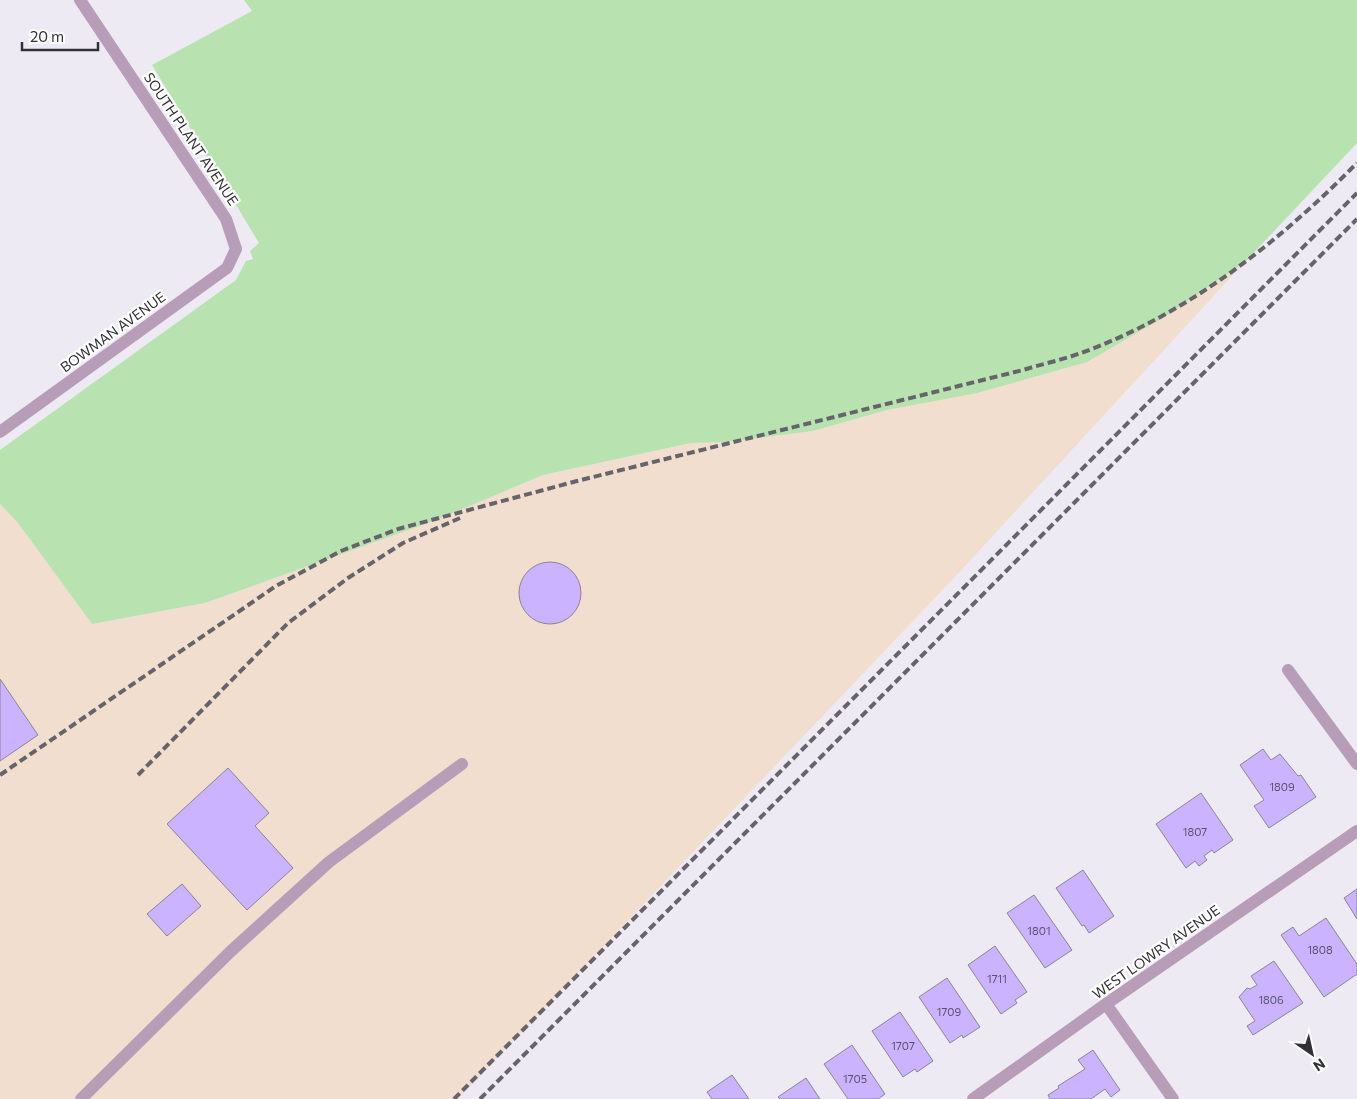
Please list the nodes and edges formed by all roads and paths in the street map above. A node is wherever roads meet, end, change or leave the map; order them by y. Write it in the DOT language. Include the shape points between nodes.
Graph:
graph roads {
  1 [pos="80,0"];
  2 [pos="236,249"];
  3 [pos="0,432"];
  4 [pos="1288,670"];
  5 [pos="462,764"];
  6 [pos="1357,764"];
  7 [pos="1357,832"];
  8 [pos="1106,1004"];
  9 [pos="82,1099"];
  10 [pos="973,1099"];
  11 [pos="1173,1099"];
  1 -- 2 [label="street, SOUTH PLANT AVENUE" via="226,219"];
  2 -- 3 [label="street, BOWMAN AVENUE" via="227,268"];
  4 -- 6 [label="street"];
  5 -- 9 [label="street" via="329,862 230,952"];
  7 -- 8 [label="street, WEST LOWRY AVENUE"];
  8 -- 10 [label="street, WEST LOWRY AVENUE"];
  8 -- 11 [label="street"];
}
